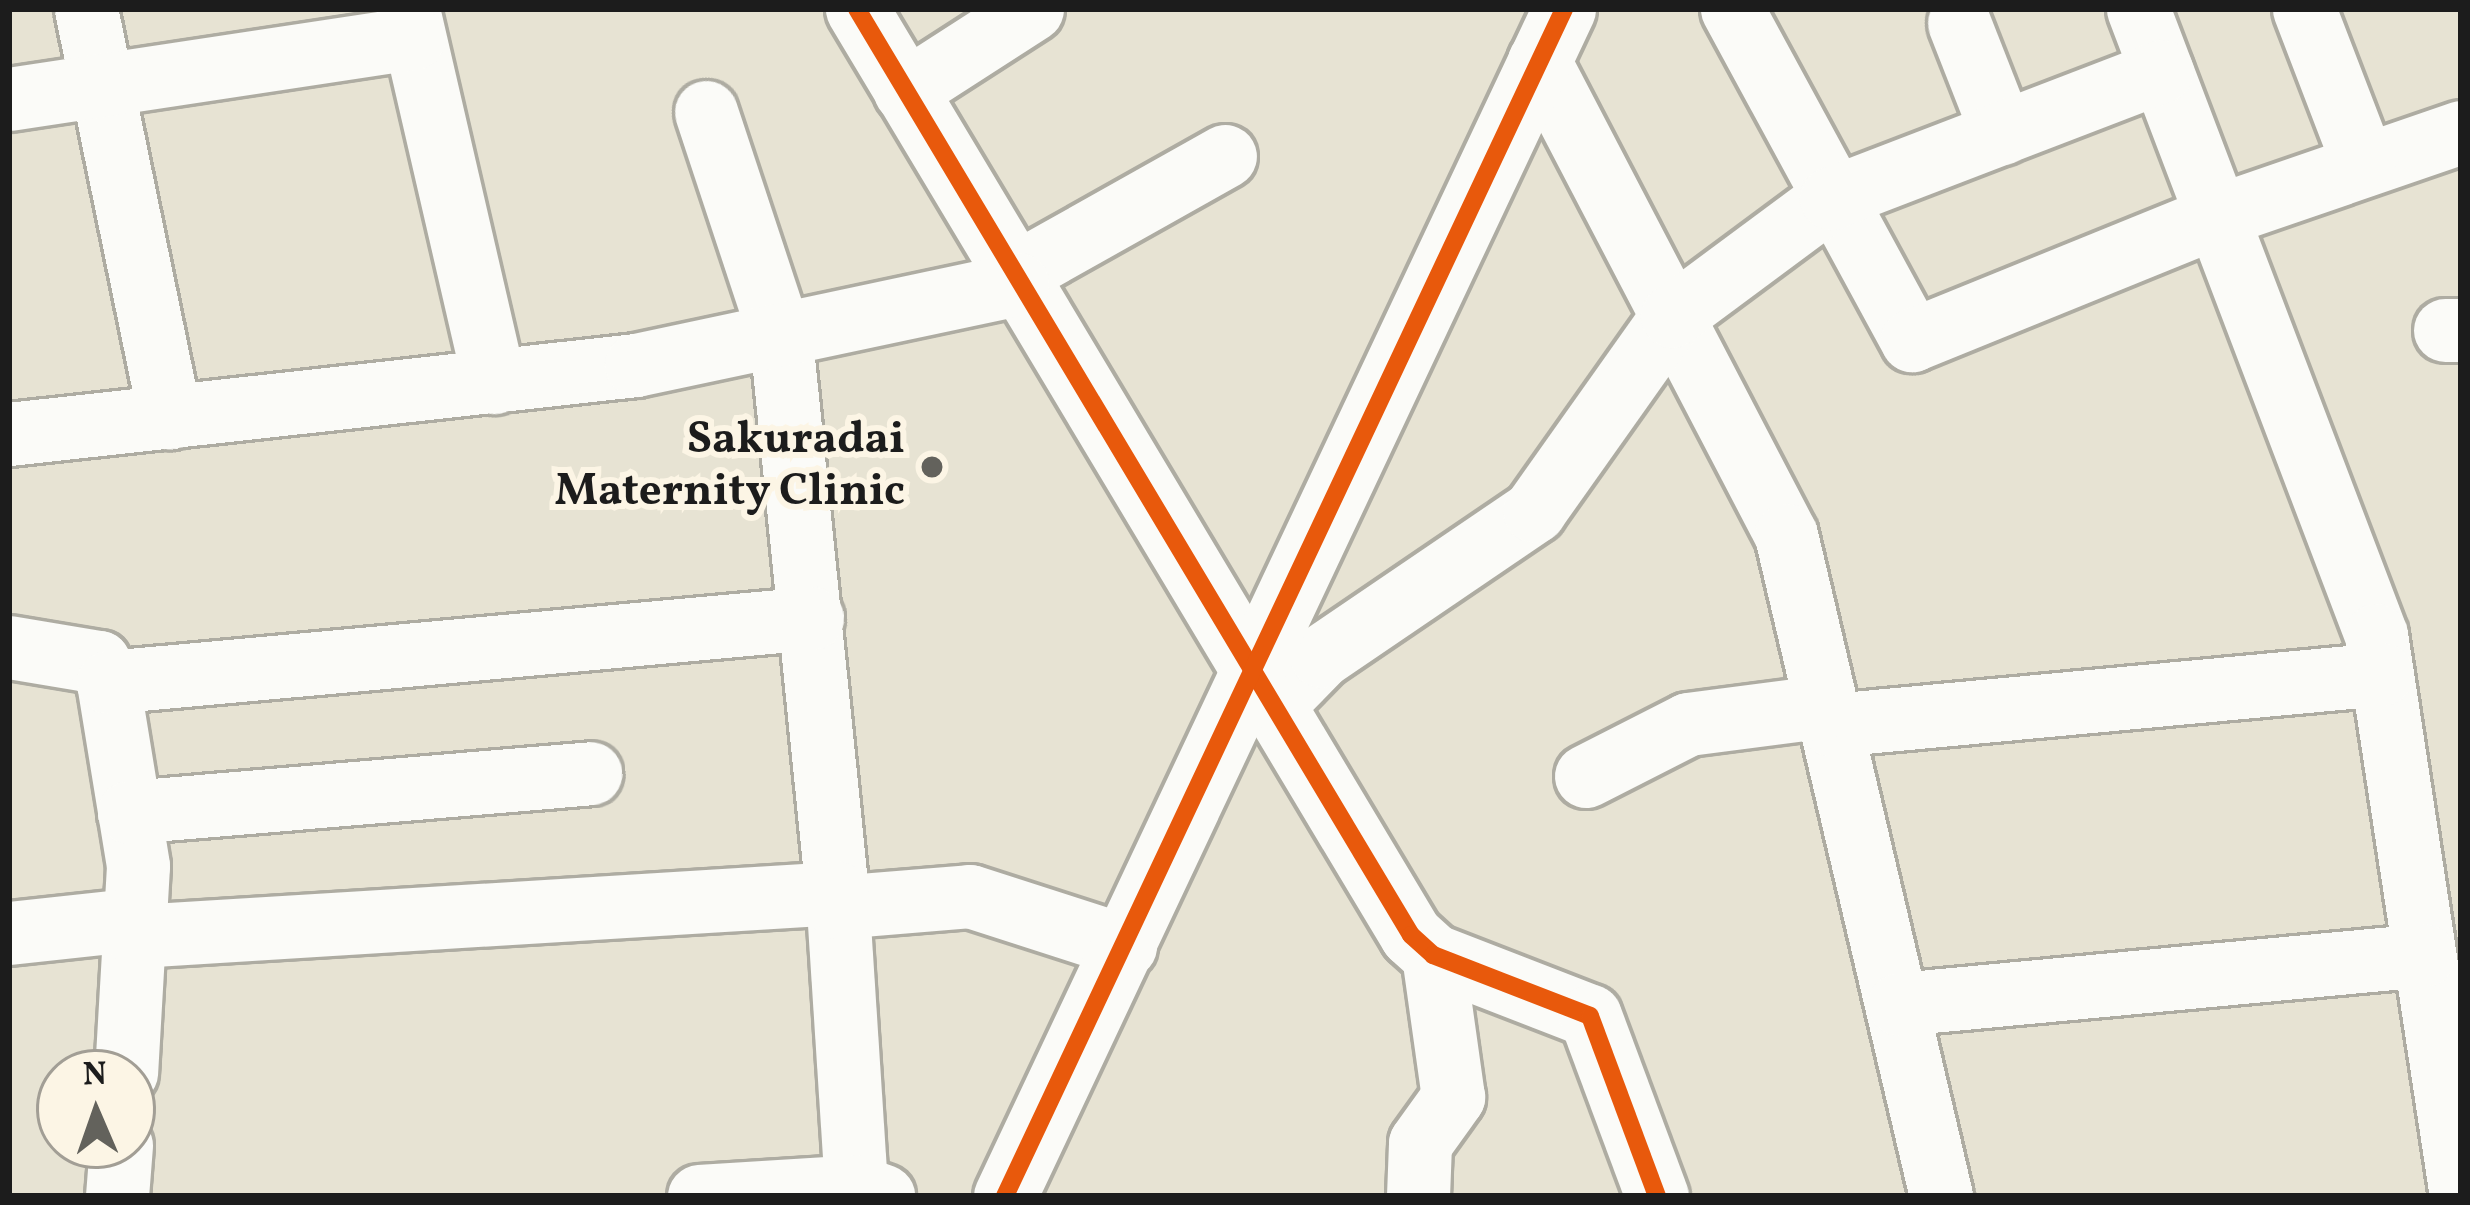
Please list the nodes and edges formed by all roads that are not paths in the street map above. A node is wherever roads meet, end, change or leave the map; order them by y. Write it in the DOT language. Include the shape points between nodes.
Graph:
graph roads {
  1 [pos="86,9"];
  2 [pos="856,9"];
  3 [pos="1032,9"];
  4 [pos="1732,9"];
  5 [pos="2138,9"];
  6 [pos="2304,9"];
  7 [pos="410,23"];
  8 [pos="1959,23"];
  9 [pos="1551,35"];
  10 [pos="2161,71"];
  11 [pos="102,86"];
  12 [pos="905,91"];
  13 [pos="9,99"];
  14 [pos="706,112"];
  15 [pos="2461,132"];
  16 [pos="2002,133"];
  17 [pos="1225,156"];
  18 [pos="2364,165"];
  19 [pos="1831,198"];
  20 [pos="2216,216"];
  21 [pos="1015,280"];
  22 [pos="1672,316"];
  23 [pos="781,339"];
  24 [pos="494,382"];
  25 [pos="170,417"];
  26 [pos="9,434"];
  27 [pos="812,618"];
  28 [pos="9,647"];
  29 [pos="2382,674"];
  30 [pos="108,682"];
  31 [pos="1263,689"];
  32 [pos="1829,716"];
  33 [pos="590,773"];
  34 [pos="1586,776"];
  35 [pos="129,812"];
  36 [pos="837,900"];
  37 [pos="137,927"];
  38 [pos="9,933"];
  39 [pos="1125,946"];
  40 [pos="1433,955"];
  41 [pos="2424,955"];
  42 [pos="1899,1004"];
  43 [pos="128,1049"];
  44 [pos="870,1191"];
  45 [pos="699,1196"];
  46 [pos="1005,1196"];
  47 [pos="1418,1196"];
  48 [pos="1658,1196"];
  49 [pos="1941,1196"];
  50 [pos="2461,1196"];
  1 -- 11 [label="street"];
  2 -- 12 [label="street"];
  3 -- 12 [label="street"];
  4 -- 19 [label="street"];
  5 -- 10 [label="street"];
  6 -- 18 [label="street"];
  7 -- 11 [label="street"];
  7 -- 24 [label="street"];
  8 -- 16 [label="street"];
  9 -- 22 [label="street"];
  9 -- 31 [label="street"];
  10 -- 16 [label="street"];
  10 -- 20 [label="street"];
  11 -- 13 [label="street"];
  11 -- 25 [label="street"];
  12 -- 21 [label="street"];
  14 -- 23 [label="street"];
  15 -- 18 [label="street"];
  16 -- 19 [label="street"];
  17 -- 21 [label="street"];
  18 -- 20 [label="street"];
  19 -- 20 [label="street" via="1912,340"];
  19 -- 22 [label="street"];
  20 -- 29 [label="street" via="2376,634"];
  21 -- 23 [label="street"];
  21 -- 31 [label="street"];
  22 -- 31 [label="street" via="1534,511"];
  22 -- 32 [label="street" via="1786,535"];
  23 -- 24 [label="street"];
  23 -- 27 [label="street"];
  24 -- 25 [label="street"];
  25 -- 26 [label="street"];
  27 -- 30 [label="street"];
  27 -- 36 [label="street"];
  28 -- 30 [label="street" via="99,662"];
  29 -- 32 [label="street"];
  29 -- 41 [label="street"];
  30 -- 35 [label="street"];
  31 -- 39 [label="street"];
  31 -- 40 [label="street" via="1411,935"];
  32 -- 34 [label="street" via="1688,724"];
  32 -- 42 [label="street"];
  33 -- 35 [label="street"];
  35 -- 37 [label="street"];
  36 -- 37 [label="street"];
  36 -- 39 [label="street" via="970,896"];
  36 -- 44 [label="street"];
  37 -- 38 [label="street"];
  37 -- 43 [label="street"];
  39 -- 46 [label="street"];
  40 -- 47 [label="street" via="1453,1097 1420,1143"];
  40 -- 48 [label="street" via="1591,1016"];
  41 -- 42 [label="street"];
  41 -- 50 [label="street"];
  42 -- 49 [label="street"];
  44 -- 45 [label="street"];
}
